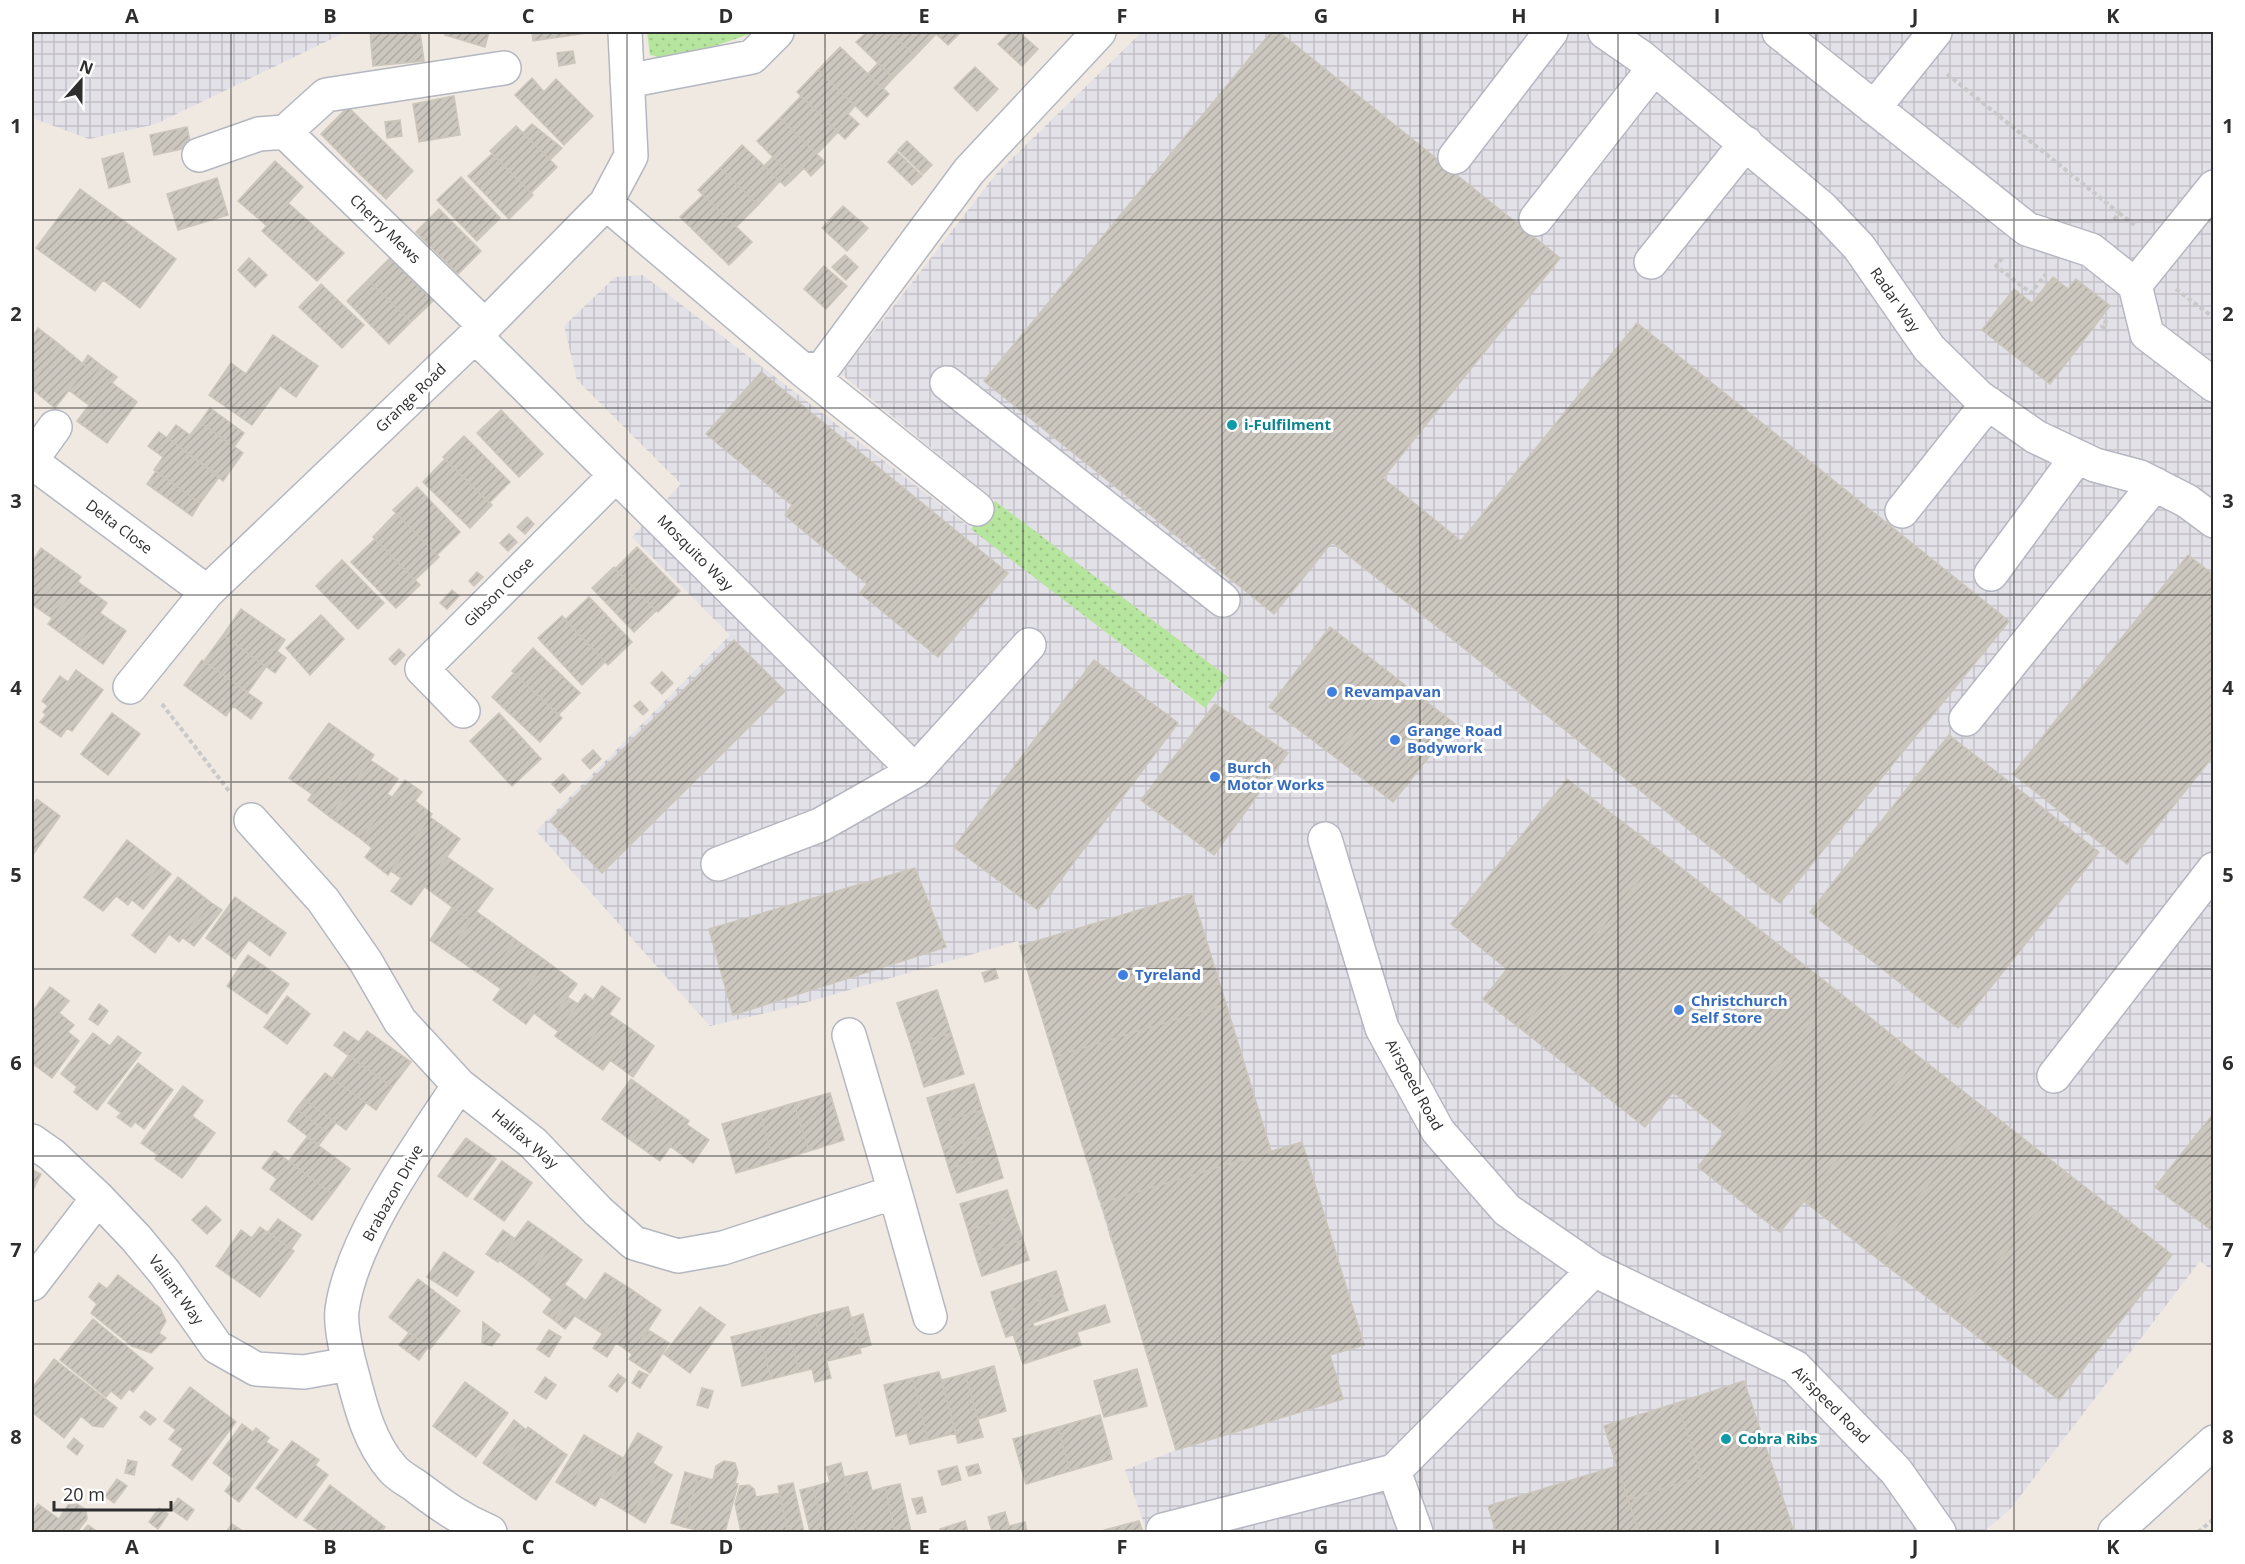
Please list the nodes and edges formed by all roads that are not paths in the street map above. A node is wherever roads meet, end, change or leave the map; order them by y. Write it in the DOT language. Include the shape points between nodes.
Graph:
graph roads {
  1 [pos="625,32"];
  2 [pos="777,32"];
  3 [pos="1099,32"];
  4 [pos="1551,32"];
  5 [pos="1605,32"];
  6 [pos="1779,32"];
  7 [pos="1935,32"];
  8 [pos="504,68"];
  9 [pos="1654,68"];
  10 [pos="627,81"];
  11 [pos="1874,108"];
  12 [pos="285,132"];
  13 [pos="1746,143"];
  14 [pos="199,155"];
  15 [pos="1455,157"];
  16 [pos="2197,197"];
  17 [pos="606,203"];
  18 [pos="1536,219"];
  19 [pos="1651,261"];
  20 [pos="2135,285"];
  21 [pos="480,331"];
  22 [pos="813,369"];
  23 [pos="947,383"];
  24 [pos="2214,385"];
  25 [pos="1988,402"];
  26 [pos="55,427"];
  27 [pos="2077,456"];
  28 [pos="32,461"];
  29 [pos="616,475"];
  30 [pos="2155,484"];
  31 [pos="977,509"];
  32 [pos="1902,511"];
  33 [pos="2214,521"];
  34 [pos="1991,574"];
  35 [pos="207,592"];
  36 [pos="1223,600"];
  37 [pos="1029,645"];
  38 [pos="135,681"];
  39 [pos="464,711"];
  40 [pos="1966,719"];
  41 [pos="915,771"];
  42 [pos="251,820"];
  43 [pos="1325,839"];
  44 [pos="718,864"];
  45 [pos="2214,869"];
  46 [pos="849,1035"];
  47 [pos="2054,1076"];
  48 [pos="459,1085"];
  49 [pos="32,1140"];
  50 [pos="895,1192"];
  51 [pos="98,1198"];
  52 [pos="1593,1270"];
  53 [pos="32,1284"];
  54 [pos="930,1317"];
  55 [pos="349,1364"];
  56 [pos="2214,1442"];
  57 [pos="1394,1471"];
  58 [pos="1163,1530"];
  59 [pos="490,1533"];
  60 [pos="1416,1533"];
  61 [pos="1939,1533"];
  62 [pos="2115,1533"];
  1 -- 10 [label="street, Grange Road"];
  2 -- 10 [label="street" via="752,57"];
  3 -- 22 [label="street" via="969,171"];
  4 -- 15 [label="street"];
  5 -- 9 [label="street, Radar Way"];
  6 -- 11 [label="street"];
  7 -- 11 [label="street"];
  8 -- 12 [label="street" via="326,95"];
  9 -- 13 [label="street, Radar Way"];
  9 -- 18 [label="street"];
  10 -- 17 [label="street, Grange Road" via="631,156"];
  11 -- 20 [label="street" via="2027,229 2091,250"];
  12 -- 14 [label="street" via="259,134"];
  12 -- 21 [label="street, Cherry Mews"];
  13 -- 19 [label="street"];
  13 -- 25 [label="street, Radar Way" via="1822,208 1859,247 1929,348"];
  16 -- 20 [label="street"];
  17 -- 21 [label="street, Grange Road"];
  17 -- 22 [label="street"];
  20 -- 24 [label="street" via="2147,334"];
  21 -- 29 [label="street, Mosquito Way"];
  21 -- 35 [label="street, Grange Road"];
  22 -- 31 [label="street"];
  23 -- 36 [label="street"];
  25 -- 27 [label="street, Radar Way" via="2036,437"];
  25 -- 32 [label="street"];
  26 -- 28 [label="street, Delta Close"];
  27 -- 30 [label="street, Radar Way"];
  27 -- 34 [label="street"];
  28 -- 35 [label="street, Delta Close"];
  29 -- 39 [label="street, Gibson Close" via="422,669"];
  29 -- 41 [label="street, Mosquito Way"];
  30 -- 33 [label="street, Radar Way"];
  30 -- 40 [label="street"];
  35 -- 38 [label="street, Grange Road"];
  37 -- 41 [label="street"];
  41 -- 44 [label="street" via="820,825"];
  42 -- 48 [label="street, Halifax Way" via="323,900 400,1021"];
  43 -- 52 [label="street, Airspeed Road" via="1382,1028 1438,1131 1507,1210"];
  45 -- 47 [label="street"];
  46 -- 50 [label="street"];
  48 -- 50 [label="street, Halifax Way" via="533,1143 634,1243 678,1256 723,1248"];
  48 -- 55 [label="street, Brabazon Drive" via="400,1176 351,1275 342,1311"];
  49 -- 51 [label="street, Valiant Way"];
  50 -- 54 [label="street"];
  51 -- 53 [label="street"];
  51 -- 55 [label="street, Valiant Way" via="165,1273 217,1347 256,1370 303,1372"];
  52 -- 57 [label="street"];
  52 -- 61 [label="street, Airspeed Road" via="1795,1367 1896,1471"];
  55 -- 59 [label="street, Brabazon Drive" via="371,1435 392,1468 461,1520"];
  56 -- 62 [label="street"];
  57 -- 58 [label="street"];
  57 -- 60 [label="street"];
}
